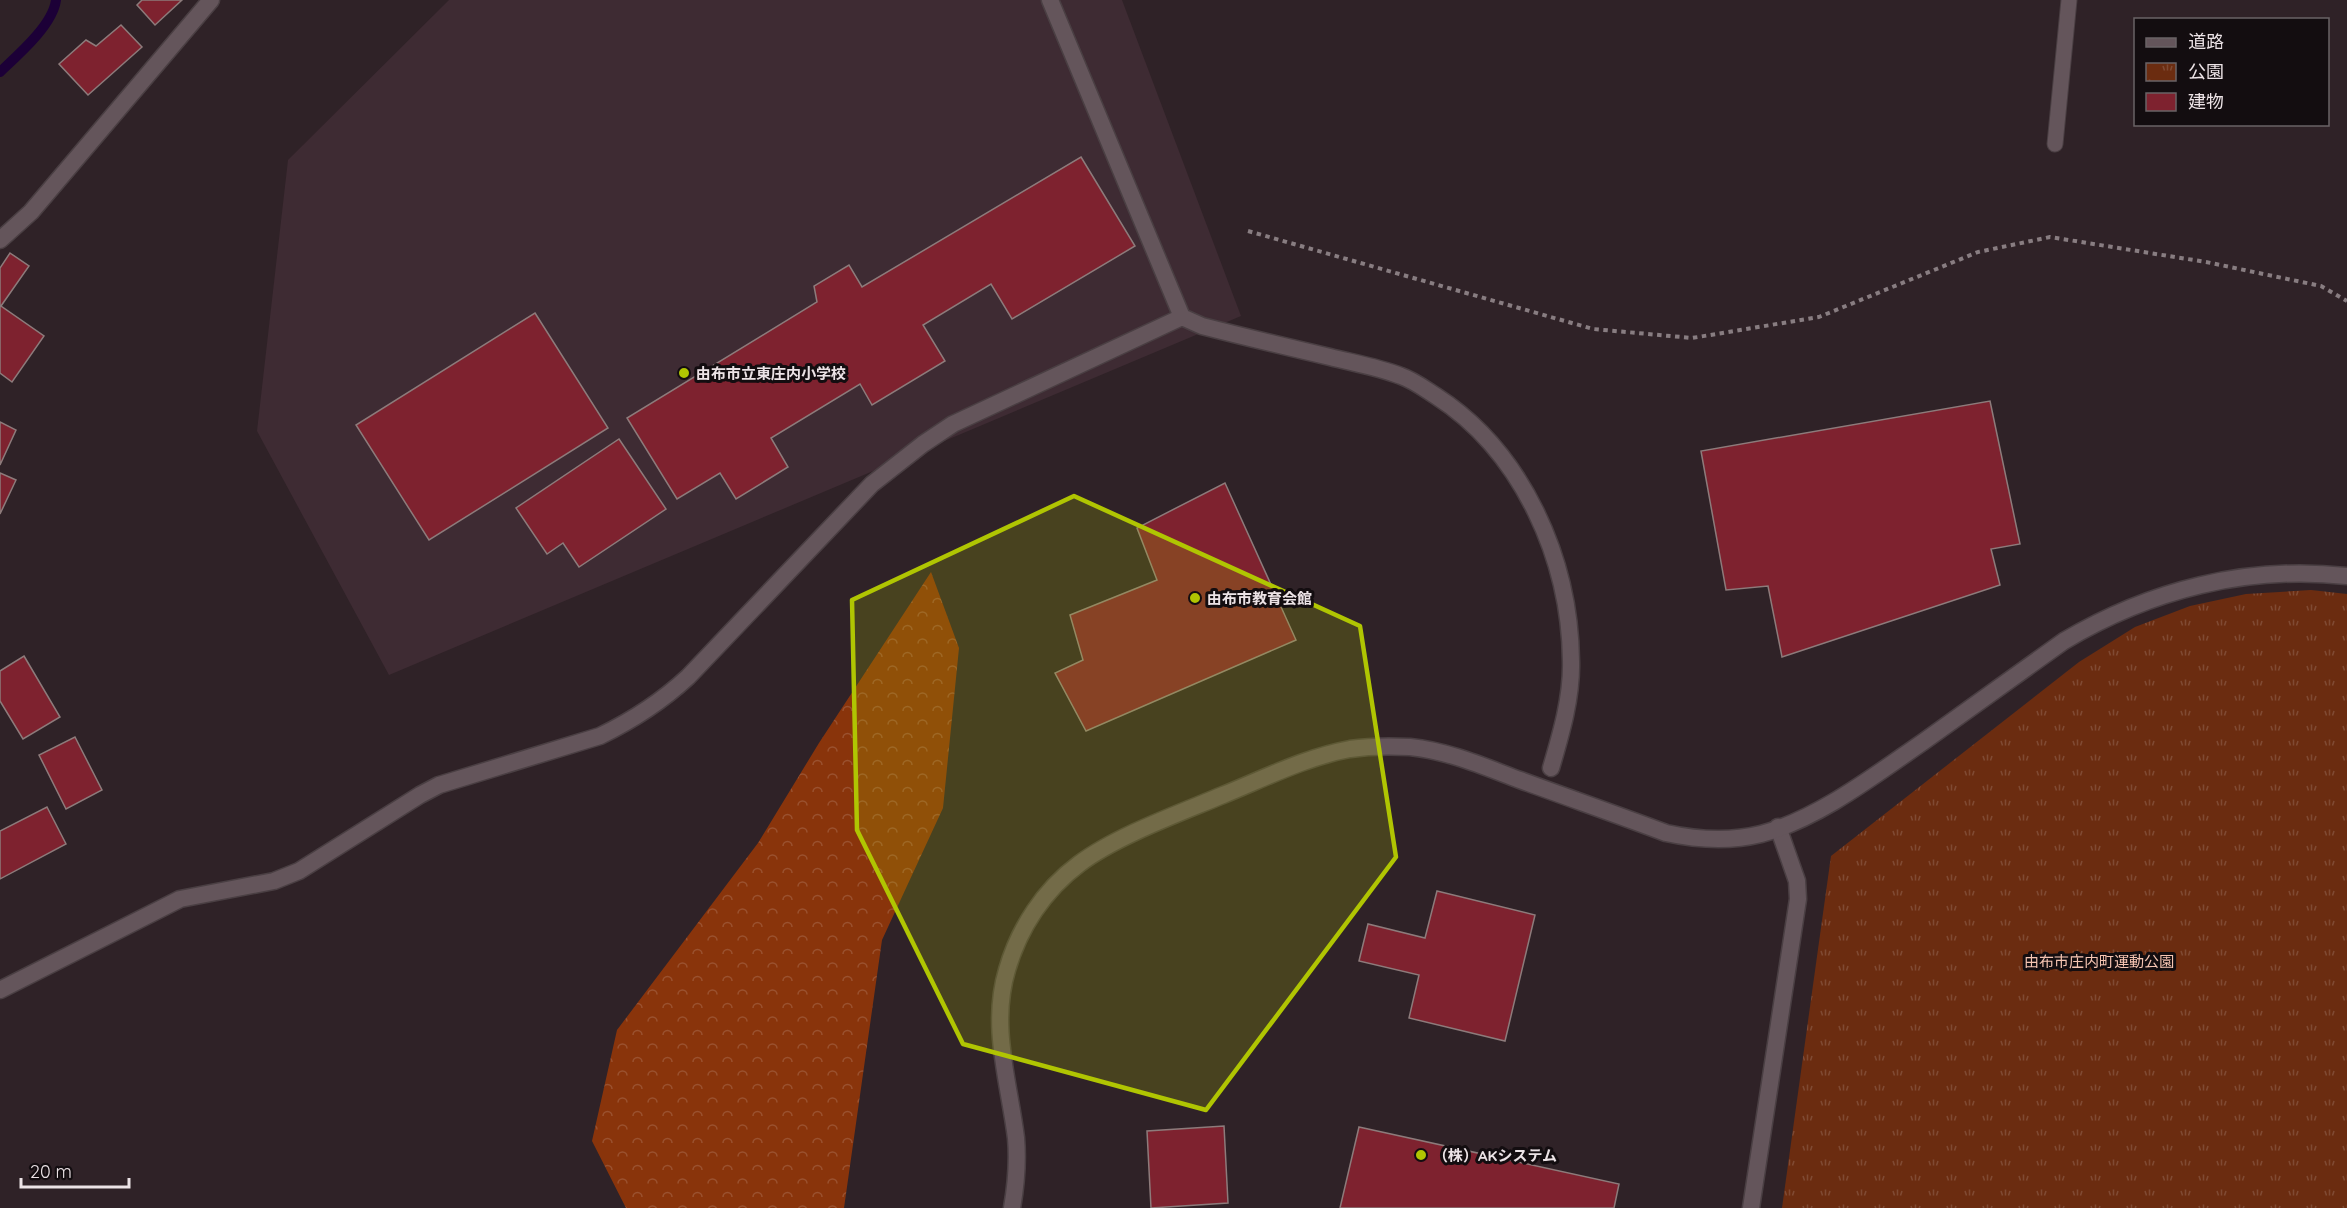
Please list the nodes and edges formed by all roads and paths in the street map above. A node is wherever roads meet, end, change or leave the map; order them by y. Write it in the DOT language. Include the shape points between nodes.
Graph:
graph roads {
  1 [pos="212,0"];
  2 [pos="1050,0"];
  3 [pos="2069,0"];
  4 [pos="2055,144"];
  5 [pos="1248,231"];
  6 [pos="0,240"];
  7 [pos="2347,301"];
  8 [pos="1182,317"];
  9 [pos="2347,576"];
  10 [pos="1551,768"];
  11 [pos="1778,828"];
  12 [pos="0,990"];
  13 [pos="1012,1208"];
  14 [pos="1751,1208"];
  1 -- 6 [label="street" via="31,212"];
  2 -- 8 [label="street"];
  3 -- 4 [label="lane"];
  5 -- 7 [label="path" via="1593,329 1692,338 1819,317 1978,252 2050,237 2206,262 2321,286"];
  8 -- 10 [label="street" via="1202,326 1402,376 1455,408 1499,453 1532,505 1564,592 1572,663 1568,699"];
  8 -- 12 [label="street" via="953,424 923,444 873,484 681,683 660,702 622,725 600,736 439,785 298,871 274,881 180,899"];
  9 -- 11 [label="street" via="2298,573 2236,577 2190,587 2125,610 2064,641 1883,770 1817,811"];
  11 -- 13 [label="street" via="1739,838 1689,838 1464,759 1382,746 1317,758 1113,844 1080,862 1049,893 1028,920 1006,972 1001,1040 1016,1140"];
  11 -- 14 [label="street" via="1797,881 1798,900"];
}
